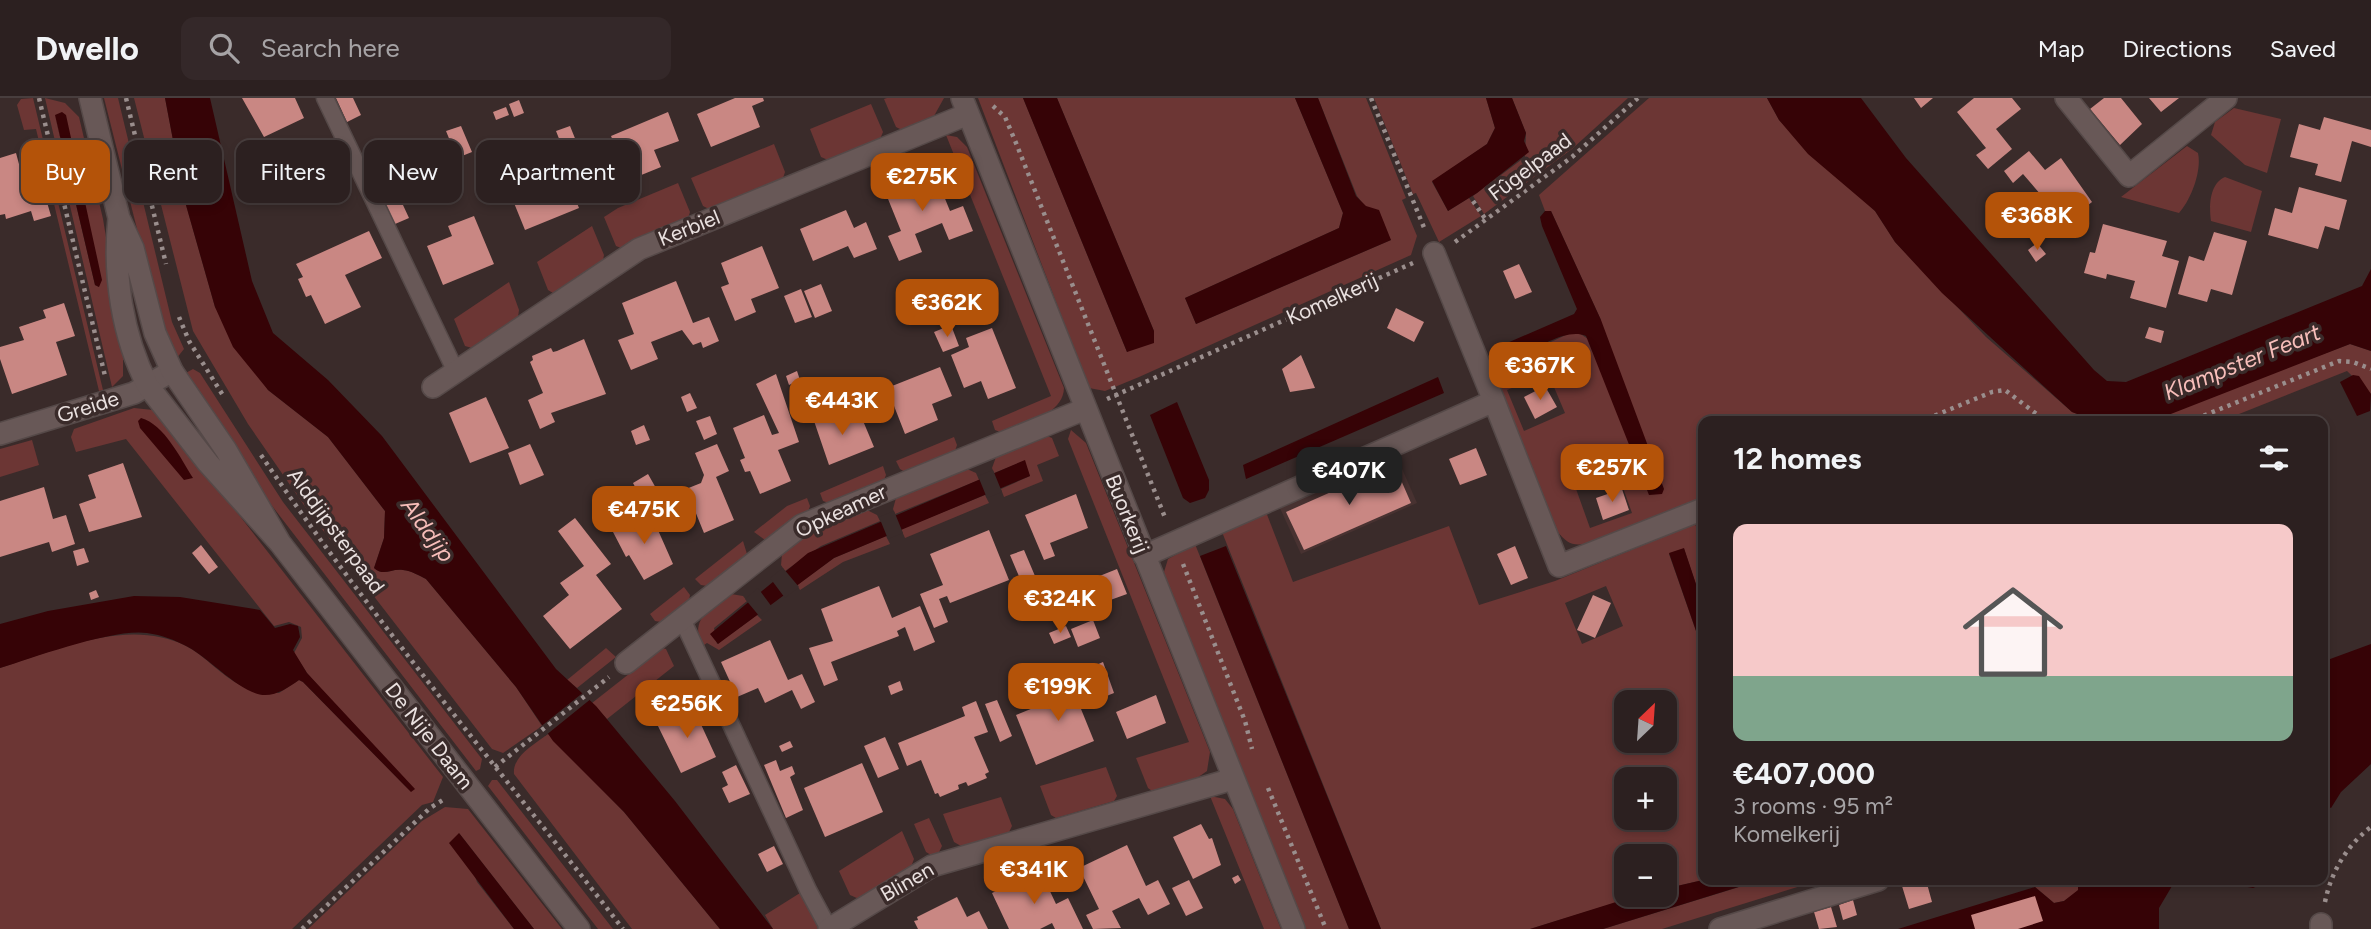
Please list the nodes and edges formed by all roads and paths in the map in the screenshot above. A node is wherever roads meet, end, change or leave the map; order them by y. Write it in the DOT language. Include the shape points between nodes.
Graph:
graph roads {
  1 [pos="39,98"];
  2 [pos="90,98"];
  3 [pos="126,98"];
  4 [pos="325,98"];
  5 [pos="989,98"];
  6 [pos="1371,98"];
  7 [pos="1639,98"];
  8 [pos="2066,98"];
  9 [pos="2226,98"];
  10 [pos="965,106"];
  11 [pos="1474,201"];
  12 [pos="119,218"];
  13 [pos="1486,220"];
  14 [pos="1434,253"];
  15 [pos="169,274"];
  16 [pos="178,315"];
  17 [pos="2371,369"];
  18 [pos="172,371"];
  19 [pos="456,372"];
  20 [pos="148,386"];
  21 [pos="433,387"];
  22 [pos="1116,395"];
  23 [pos="110,400"];
  24 [pos="1494,401"];
  25 [pos="231,408"];
  26 [pos="1085,408"];
  27 [pos="1934,416"];
  28 [pos="2039,416"];
  29 [pos="2203,416"];
  30 [pos="0,434"];
  31 [pos="259,451"];
  32 [pos="1698,511"];
  33 [pos="1175,542"];
  34 [pos="280,543"];
  35 [pos="1144,555"];
  36 [pos="682,619"];
  37 [pos="626,663"];
  38 [pos="589,694"];
  39 [pos="1253,755"];
  40 [pos="497,766"];
  41 [pos="1233,779"];
  42 [pos="1265,783"];
  43 [pos="468,786"];
  44 [pos="2371,827"];
  45 [pos="1862,885"];
  46 [pos="2321,927"];
  47 [pos="302,929"];
  48 [pos="579,929"];
  49 [pos="623,929"];
  50 [pos="829,929"];
  51 [pos="1294,929"];
  52 [pos="1326,929"];
  53 [pos="1720,929"];
  1 -- 23 [label="path"];
  2 -- 12 [label="street, De Nije Daam"];
  3 -- 15 [label="path"];
  4 -- 19 [label="lane"];
  5 -- 22 [label="path" via="988,103 1005,117"];
  6 -- 14 [label="path"];
  7 -- 13 [label="path, Fûgelpaad" via="1573,157"];
  8 -- 9 [label="street" via="2129,176"];
  10 -- 19 [label="street, Kerbiel" via="639,249"];
  10 -- 26 [label="street, Buorkerij"];
  11 -- 13 [label="path"];
  12 -- 18 [label="street, De Nije Daam" via="133,247 155,332"];
  12 -- 20 [label="street, De Nije Daam" via="116,248 125,323"];
  13 -- 14 [label="path, Fûgelpaad"];
  14 -- 22 [label="path, Komelkerij"];
  14 -- 24 [label="street"];
  16 -- 25 [label="path"];
  17 -- 29 [label="path" via="2339,360"];
  18 -- 20 [label="street, Greide"];
  18 -- 34 [label="street, De Nije Daam" via="226,450"];
  19 -- 21 [label="street, Kerbiel"];
  20 -- 23 [label="street, Greide"];
  20 -- 34 [label="street, De Nije Daam" via="208,463"];
  22 -- 26 [label="path, Komelkerij"];
  22 -- 33 [label="path"];
  23 -- 30 [label="street, Greide"];
  24 -- 32 [label="street" via="1559,566"];
  24 -- 33 [label="street"];
  26 -- 35 [label="street, Buorkerij"];
  26 -- 36 [label="street, Opkeamer" via="802,525"];
  27 -- 28 [label="path" via="2005,390"];
  31 -- 40 [label="path, Alddjipsterpaad" via="310,526"];
  33 -- 35 [label="street"];
  33 -- 39 [label="path" via="1245,721"];
  34 -- 43 [label="street, De Nije Daam"];
  35 -- 41 [label="street, Buorkerij"];
  36 -- 37 [label="street, Opkeamer"];
  36 -- 50 [label="lane"];
  38 -- 40 [label="path"];
  40 -- 43 [label="path"];
  40 -- 49 [label="path, Alddjipsterpaad"];
  41 -- 50 [label="street, Blinen" via="932,866"];
  41 -- 51 [label="street, Buorkerij"];
  42 -- 52 [label="path"];
  43 -- 47 [label="path" via="430,808"];
  43 -- 48 [label="street, De Nije Daam"];
  44 -- 46 [label="path" via="2342,858 2328,887"];
  45 -- 53 [label="street"];
}
